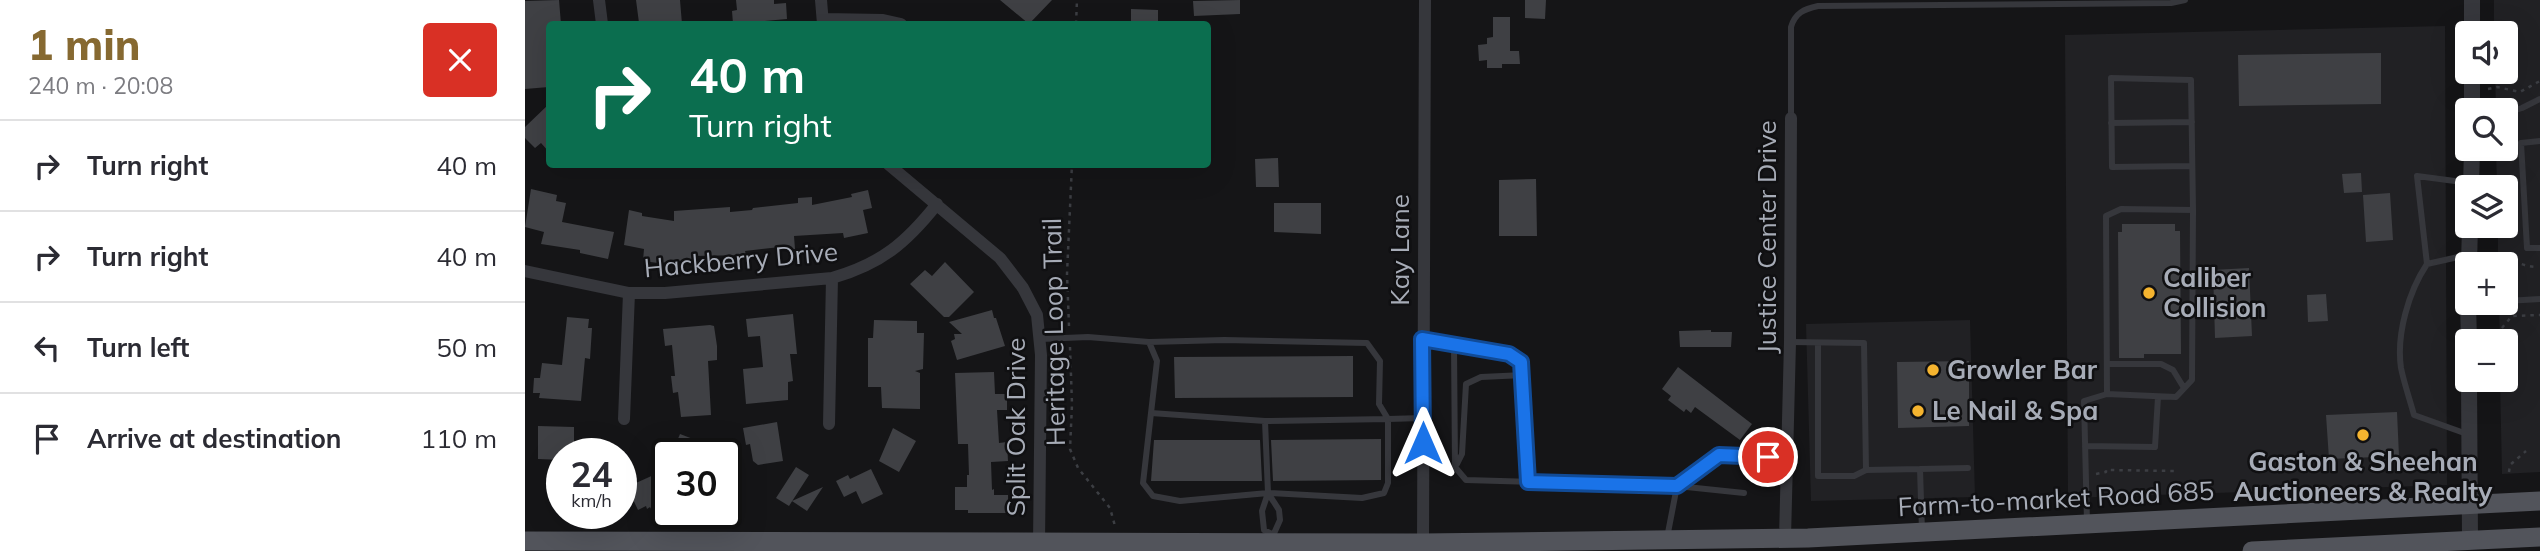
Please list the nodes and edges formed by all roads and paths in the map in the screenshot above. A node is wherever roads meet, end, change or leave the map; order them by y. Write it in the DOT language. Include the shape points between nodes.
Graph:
graph roads {
  1 [pos="600,0"];
  2 [pos="821,0"];
  3 [pos="1077,0"];
  4 [pos="1425,0"];
  5 [pos="2185,0"];
  6 [pos="2472,0"];
  7 [pos="1871,3"];
  8 [pos="602,21"];
  9 [pos="823,21"];
  10 [pos="853,21"];
  11 [pos="888,21"];
  12 [pos="1076,21"];
  13 [pos="2472,21"];
  14 [pos="2540,81"];
  15 [pos="2488,89"];
  16 [pos="2540,99"];
  17 [pos="2518,109"];
  18 [pos="1791,118"];
  19 [pos="2192,122"];
  20 [pos="2111,123"];
  21 [pos="2540,141"];
  22 [pos="2192,166"];
  23 [pos="893,168"];
  24 [pos="1072,168"];
  25 [pos="2455,182"];
  26 [pos="937,204"];
  27 [pos="2193,210"];
  28 [pos="2540,248"];
  29 [pos="2455,261"];
  30 [pos="2518,263"];
  31 [pos="2427,264"];
  32 [pos="2537,267"];
  33 [pos="525,271"];
  34 [pos="832,278"];
  35 [pos="629,293"];
  36 [pos="2540,299"];
  37 [pos="2518,300"];
  38 [pos="2540,315"];
  39 [pos="2501,329"];
  40 [pos="1041,338"];
  41 [pos="1070,338"];
  42 [pos="1422,339"];
  43 [pos="1149,342"];
  44 [pos="1790,342"];
  45 [pos="1818,343"];
  46 [pos="1454,345"];
  47 [pos="2107,364"];
  48 [pos="1524,375"];
  49 [pos="2184,388"];
  50 [pos="2469,392"];
  51 [pos="2107,394"];
  52 [pos="2158,397"];
  53 [pos="1151,413"];
  54 [pos="1423,418"];
  55 [pos="624,419"];
  56 [pos="1388,419"];
  57 [pos="1265,421"];
  58 [pos="829,424"];
  59 [pos="2469,434"];
  60 [pos="2085,446"];
  61 [pos="2526,452"];
  62 [pos="1787,456"];
  63 [pos="1455,467"];
  64 [pos="1968,468"];
  65 [pos="1920,469"];
  66 [pos="1867,470"];
  67 [pos="2177,471"];
  68 [pos="2509,472"];
  69 [pos="1528,482"];
  70 [pos="2096,483"];
  71 [pos="1677,486"];
  72 [pos="1268,493"];
  73 [pos="1744,493"];
  74 [pos="2540,501"];
  75 [pos="2469,504"];
  76 [pos="2087,524"];
  77 [pos="1115,529"];
  78 [pos="1922,533"];
  79 [pos="2536,537"];
  80 [pos="1272,538"];
  81 [pos="1785,538"];
  82 [pos="1667,540"];
  83 [pos="525,541"];
  84 [pos="1423,543"];
  85 [pos="2470,546"];
  86 [pos="1039,547"];
  87 [pos="2515,550"];
  88 [pos="2252,551"];
  1 -- 8 [label="street"];
  2 -- 9 [label="street"];
  3 -- 12 [label="path"];
  4 -- 42 [label="street, Kay Lane"];
  5 -- 7 [label="lane, Justice Center Drive"];
  6 -- 13 [label="street"];
  7 -- 18 [label="lane, Justice Center Drive" via="1818,6 1794,18"];
  10 -- 11 [label="street"];
  14 -- 15 [label="path" via="2520,92"];
  16 -- 17 [label="lane"];
  18 -- 44 [label="street, Justice Center Drive"];
  19 -- 20 [label="lane"];
  19 -- 20 [label="lane" via="2191,80 2111,78"];
  19 -- 22 [label="lane"];
  20 -- 22 [label="lane" via="2112,167"];
  21 -- 28 [label="lane" via="2521,143 2527,248"];
  22 -- 27 [label="lane"];
  23 -- 26 [label="street, Split Oak Drive"];
  24 -- 41 [label="path, Heritage Loop Trail" via="1067,274"];
  25 -- 31 [label="lane" via="2417,176"];
  26 -- 34 [label="street, Hackberry Drive" via="898,247 856,271"];
  26 -- 40 [label="street, Split Oak Drive" via="1013,274 1031,301"];
  27 -- 47 [label="lane" via="2121,209 2106,216"];
  27 -- 49 [label="lane" via="2192,380"];
  29 -- 31 [label="lane"];
  30 -- 32 [label="path"];
  31 -- 59 [label="lane" via="2415,281 2403,322 2401,366 2414,415"];
  33 -- 35 [label="street, Hackberry Drive"];
  34 -- 35 [label="street, Hackberry Drive"];
  34 -- 58 [label="street"];
  35 -- 55 [label="street"];
  36 -- 37 [label="lane"];
  38 -- 39 [label="path" via="2512,316"];
  40 -- 41 [label="lane"];
  40 -- 86 [label="street, Split Oak Drive"];
  41 -- 43 [label="lane"];
  41 -- 77 [label="path, Heritage Loop Trail" via="1070,449 1078,468 1110,508"];
  42 -- 46 [label="lane"];
  42 -- 54 [label="street, Kay Lane"];
  43 -- 53 [label="lane" via="1157,361"];
  43 -- 56 [label="lane" via="1367,343 1380,361 1379,404"];
  44 -- 45 [label="lane"];
  44 -- 62 [label="street, Justice Center Drive"];
  45 -- 66 [label="lane" via="1864,343"];
  45 -- 66 [label="lane" via="1818,476 1854,476"];
  46 -- 48 [label="lane" via="1509,354 1521,362"];
  46 -- 63 [label="lane"];
  47 -- 49 [label="lane" via="2161,364 2173,370"];
  47 -- 51 [label="lane"];
  48 -- 63 [label="lane" via="1481,377 1466,384 1462,454"];
  48 -- 69 [label="lane"];
  49 -- 52 [label="lane" via="2176,397"];
  50 -- 59 [label="street"];
  51 -- 52 [label="lane"];
  51 -- 60 [label="lane" via="2084,401"];
  52 -- 60 [label="lane" via="2155,447"];
  53 -- 57 [label="lane"];
  53 -- 72 [label="lane" via="1143,483 1153,496 1180,501"];
  54 -- 56 [label="lane"];
  54 -- 84 [label="street, Kay Lane"];
  56 -- 57 [label="lane"];
  56 -- 72 [label="lane" via="1384,493 1361,498"];
  57 -- 72 [label="lane"];
  59 -- 75 [label="street"];
  60 -- 76 [label="lane"];
  61 -- 68 [label="path" via="2510,465"];
  62 -- 71 [label="lane" via="1719,455"];
  62 -- 81 [label="street, Justice Center Drive"];
  63 -- 69 [label="lane" via="1466,480"];
  64 -- 65 [label="lane"];
  65 -- 66 [label="lane"];
  65 -- 78 [label="lane"];
  67 -- 70 [label="path" via="2106,470 2096,472"];
  69 -- 71 [label="lane"];
  71 -- 73 [label="lane"];
  71 -- 82 [label="lane"];
  72 -- 80 [label="lane" via="1262,510 1263,530"];
  72 -- 80 [label="lane" via="1280,520"];
  74 -- 75 [label="main road, Farm-to-market Road 685"];
  75 -- 76 [label="main road, Farm-to-market Road 685"];
  75 -- 85 [label="street"];
  76 -- 78 [label="main road, Farm-to-market Road 685"];
  78 -- 81 [label="main road, Farm-to-market Road 685"];
  79 -- 85 [label="main road"];
  79 -- 87 [label="lane"];
  80 -- 84 [label="main road, Farm-to-market Road 685"];
  80 -- 86 [label="main road, Farm-to-market Road 685"];
  81 -- 82 [label="main road, Farm-to-market Road 685"];
  82 -- 84 [label="main road, Farm-to-market Road 685"];
  83 -- 86 [label="main road, Farm-to-market Road 685"];
  85 -- 88 [label="main road"];
}
